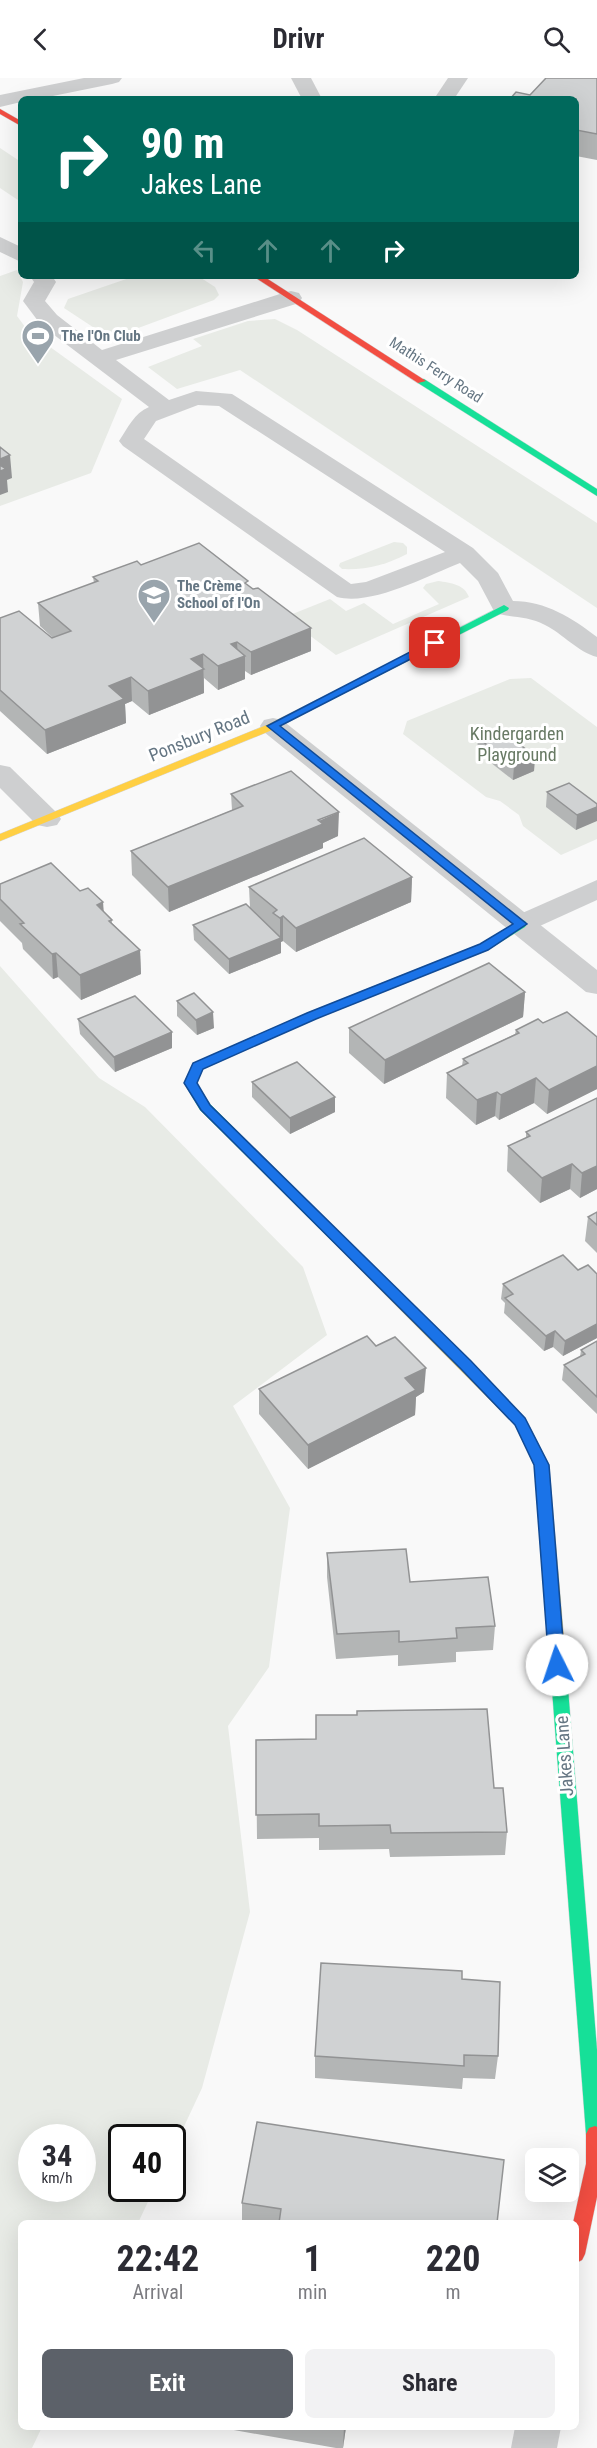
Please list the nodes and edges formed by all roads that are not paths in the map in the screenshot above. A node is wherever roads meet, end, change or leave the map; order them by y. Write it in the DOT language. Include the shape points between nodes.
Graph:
graph roads {
  1 [pos="112,78"];
  2 [pos="301,78"];
  3 [pos="458,78"];
  4 [pos="24,96"];
  5 [pos="310,96"];
  6 [pos="447,96"];
  7 [pos="18,97"];
  8 [pos="0,101"];
  9 [pos="0,111"];
  10 [pos="18,122"];
  11 [pos="0,243"];
  12 [pos="18,254"];
  13 [pos="43,279"];
  14 [pos="262,279"];
  15 [pos="291,298"];
  16 [pos="99,358"];
  17 [pos="166,409"];
  18 [pos="597,493"];
  19 [pos="464,553"];
  20 [pos="504,608"];
  21 [pos="597,649"];
  22 [pos="273,726"];
  23 [pos="0,772"];
  24 [pos="47,819"];
  25 [pos="0,838"];
  26 [pos="597,888"];
  27 [pos="521,924"];
  28 [pos="597,985"];
  29 [pos="579,2240"];
  30 [pos="537,2430"];
  31 [pos="534,2448"];
  1 -- 4 [label="street"];
  2 -- 5 [label="street"];
  3 -- 6 [label="street"];
  7 -- 8 [label="street"];
  9 -- 10 [label="street"];
  11 -- 12 [label="street"];
  13 -- 16 [label="street" via="34,301 49,320"];
  14 -- 15 [label="street, Mathis Ferry Road"];
  15 -- 16 [label="street"];
  15 -- 18 [label="street, Mathis Ferry Road"];
  16 -- 17 [label="street"];
  17 -- 19 [label="street" via="196,398 224,399"];
  17 -- 19 [label="street" via="147,416 131,441 346,592 371,589"];
  19 -- 20 [label="street" via="489,578"];
  20 -- 21 [label="street" via="524,607 552,617"];
  20 -- 22 [label="street, Ponsbury Road"];
  22 -- 24 [label="street, Ponsbury Road"];
  22 -- 27 [label="street"];
  23 -- 24 [label="street"];
  24 -- 25 [label="street, Ponsbury Road"];
  26 -- 27 [label="street"];
  27 -- 28 [label="street"];
  27 -- 29 [label="street, Jakes Lane" via="484,947 198,1066 190,1083 205,1107 520,1422 542,1465 595,2139 596,2164"];
  30 -- 31 [label="street"];
}
